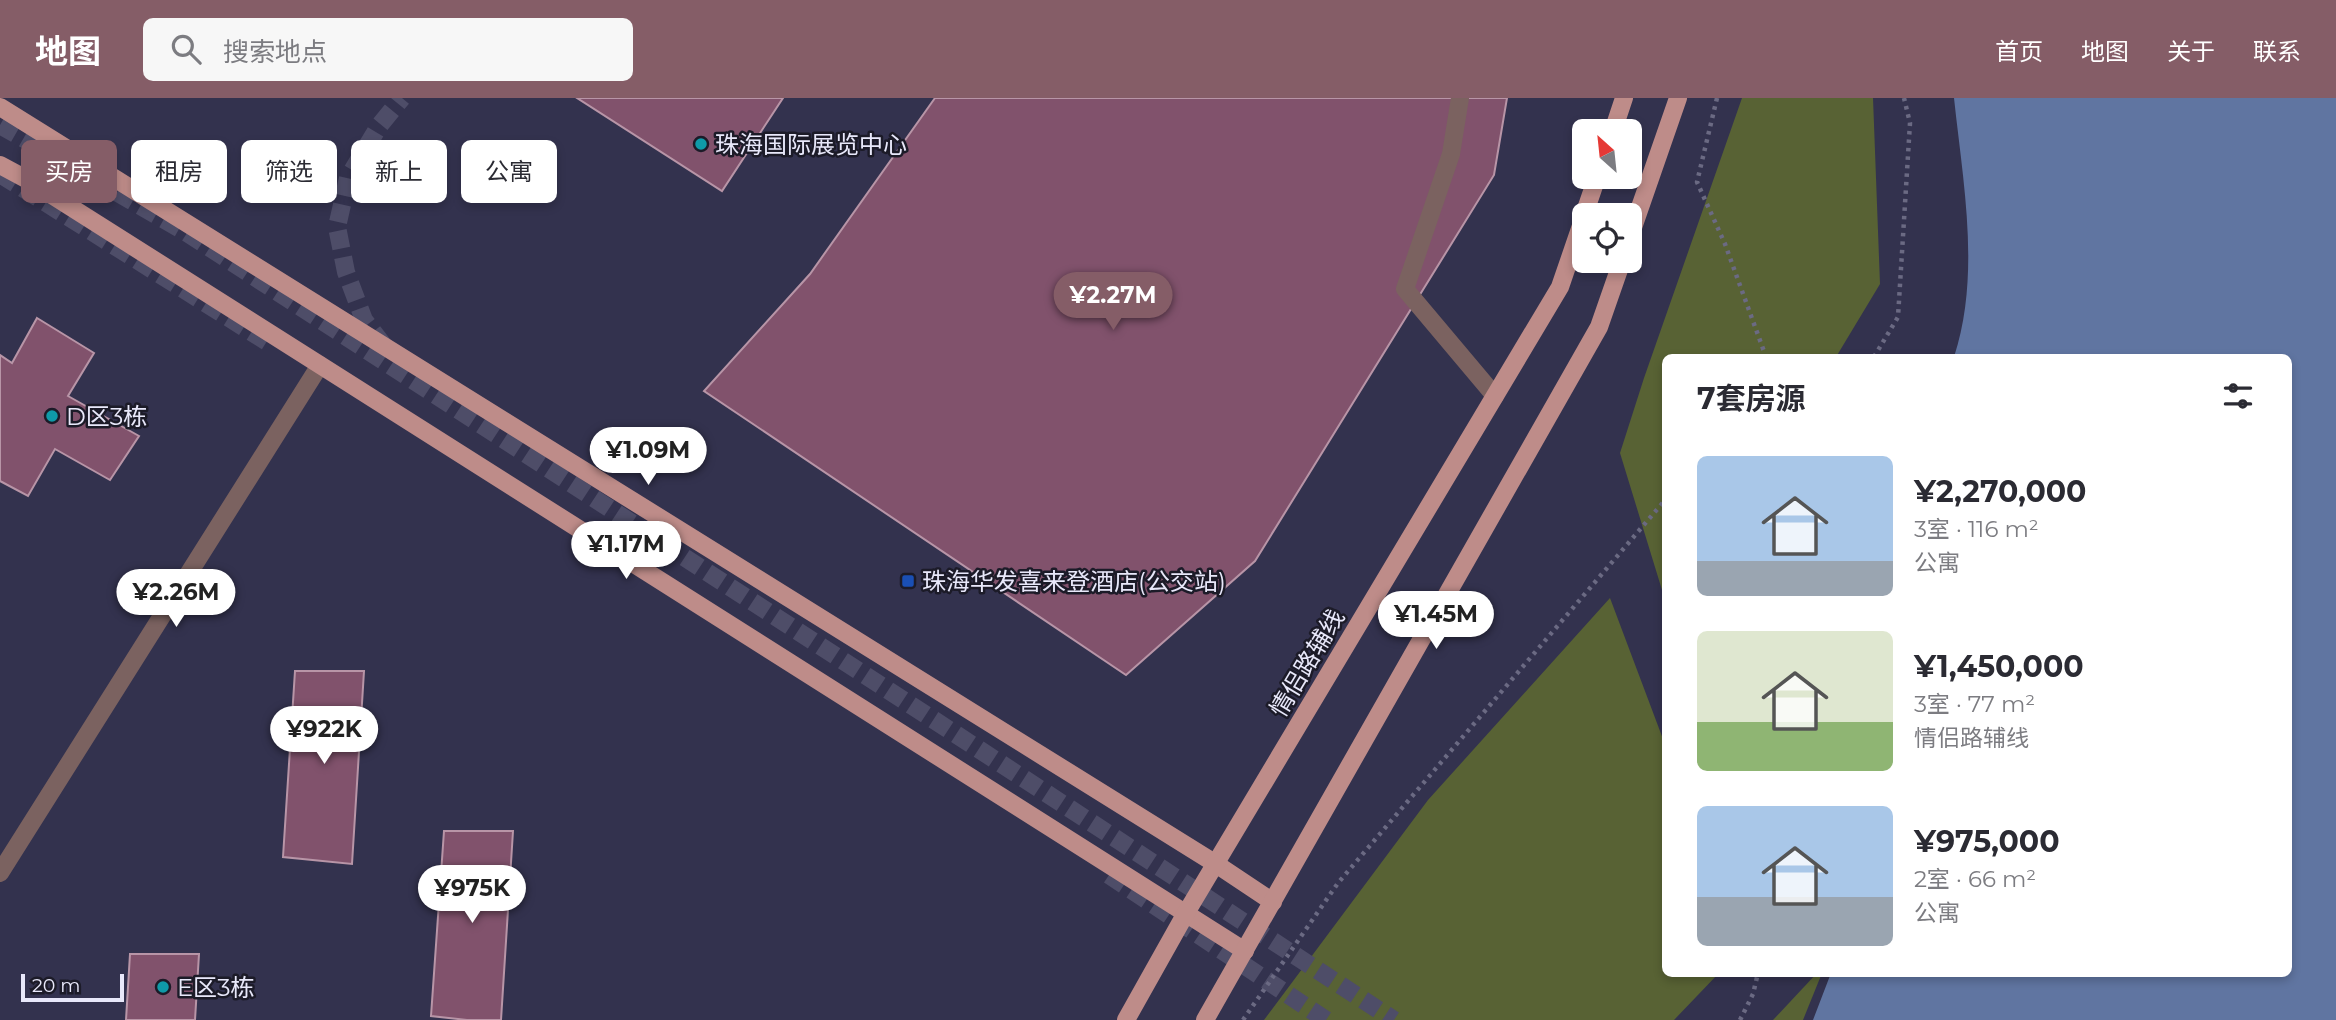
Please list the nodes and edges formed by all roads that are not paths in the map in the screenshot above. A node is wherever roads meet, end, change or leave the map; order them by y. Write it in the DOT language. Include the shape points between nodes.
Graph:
graph roads {
  1 [pos="1460,98"];
  2 [pos="1624,98"];
  3 [pos="1678,98"];
  4 [pos="0,107"];
  5 [pos="1617,119"];
  6 [pos="0,157"];
  7 [pos="0,165"];
  8 [pos="21,174"];
  9 [pos="21,176"];
  10 [pos="64,203"];
  11 [pos="1642,203"];
  12 [pos="1572,252"];
  13 [pos="1618,273"];
  14 [pos="320,365"];
  15 [pos="1495,396"];
  16 [pos="1216,864"];
  17 [pos="0,873"];
  18 [pos="1273,902"];
  19 [pos="1186,913"];
  20 [pos="1245,951"];
  21 [pos="1126,1020"];
  22 [pos="1205,1020"];
  1 -- 15 [label="street" via="1451,154 1405,289"];
  2 -- 5 [label="main road"];
  3 -- 11 [label="main road"];
  4 -- 16 [label="main road"];
  6 -- 8 [label="main road"];
  7 -- 9 [label="main road"];
  10 -- 14 [label="main road"];
  12 -- 15 [label="main road, 情侣路辅线" via="1560,287"];
  13 -- 18 [label="main road" via="1599,327"];
  14 -- 17 [label="street"];
  14 -- 19 [label="main road"];
  15 -- 16 [label="main road, 情侣路辅线"];
  16 -- 18 [label="main road"];
  16 -- 19 [label="main road, 情侣路辅线"];
  18 -- 20 [label="main road"];
  19 -- 20 [label="main road"];
  19 -- 21 [label="main road, 情侣路辅线"];
  20 -- 22 [label="main road"];
}
